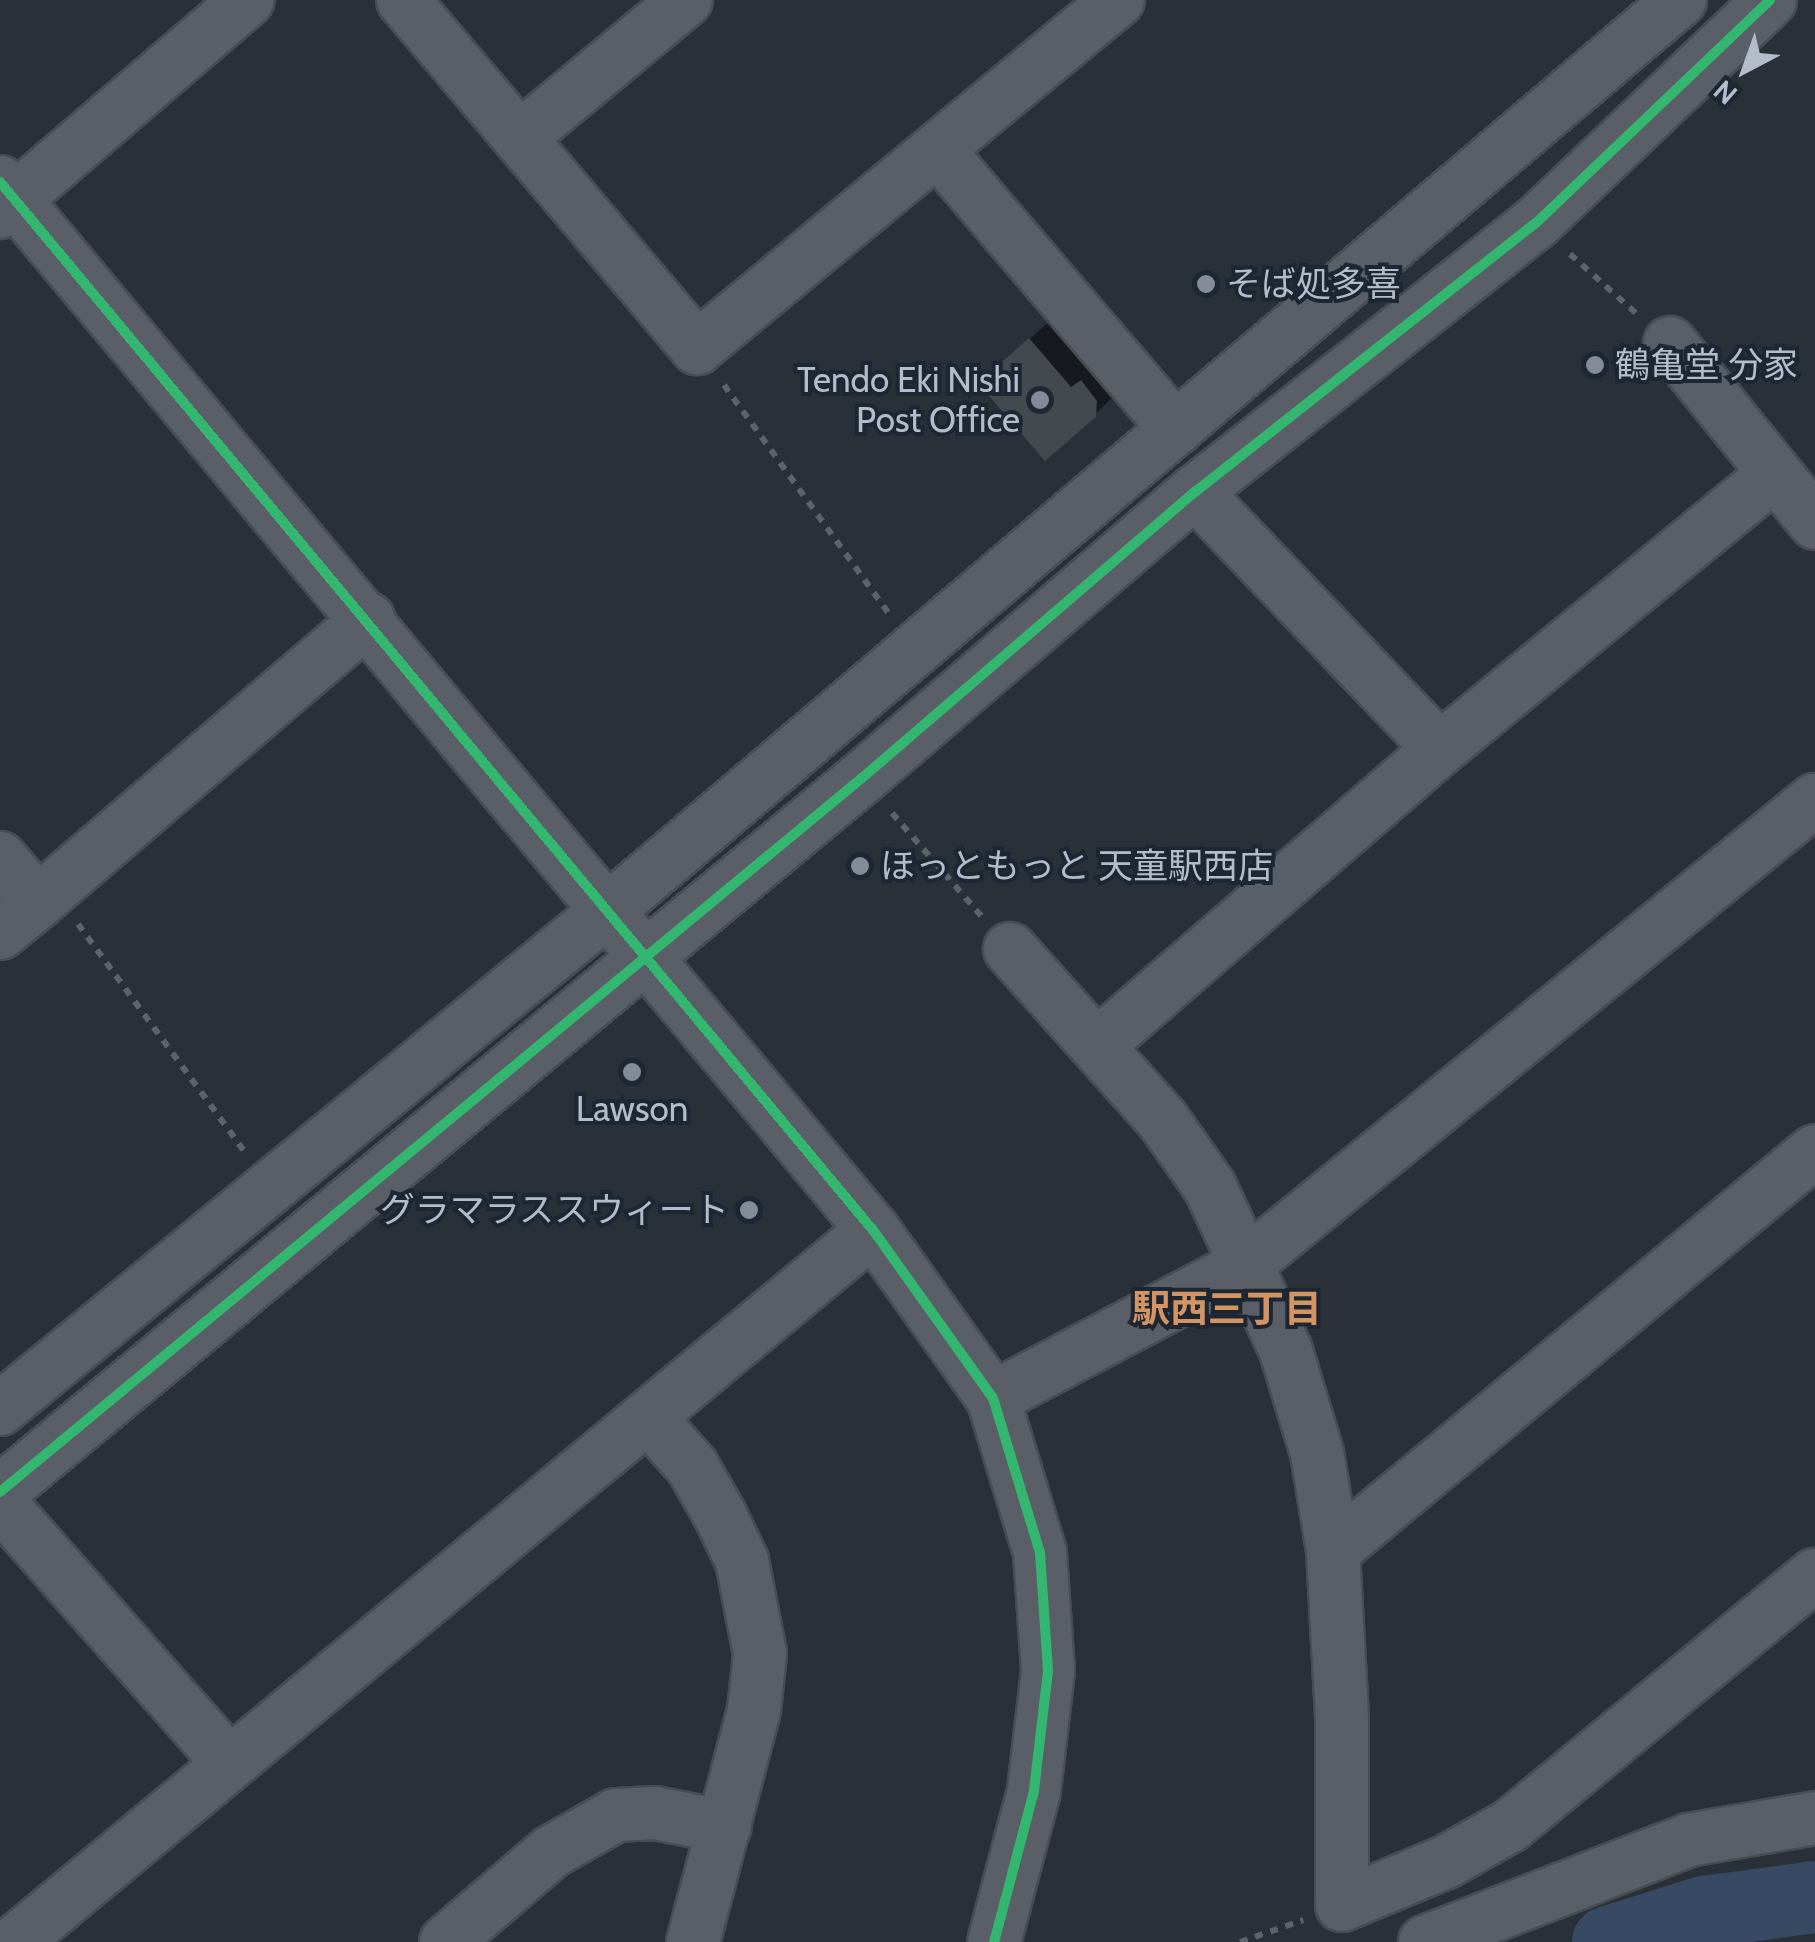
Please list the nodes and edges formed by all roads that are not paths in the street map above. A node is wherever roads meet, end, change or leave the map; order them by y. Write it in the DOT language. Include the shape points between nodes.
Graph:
graph roads {
  1 [pos="247,0"];
  2 [pos="404,0"];
  3 [pos="686,0"];
  4 [pos="1118,0"];
  5 [pos="1680,0"];
  6 [pos="1770,0"];
  7 [pos="522,136"];
  8 [pos="940,153"];
  9 [pos="5,198"];
  10 [pos="1670,343"];
  11 [pos="1176,429"];
  12 [pos="1775,474"];
  13 [pos="1196,492"];
  14 [pos="1815,522"];
  15 [pos="368,619"];
  16 [pos="1440,749"];
  17 [pos="1815,800"];
  18 [pos="0,858"];
  19 [pos="30,908"];
  20 [pos="606,912"];
  21 [pos="1010,949"];
  22 [pos="646,956"];
  23 [pos="1098,1045"];
  24 [pos="1815,1151"];
  25 [pos="872,1230"];
  26 [pos="1245,1265"];
  27 [pos="993,1398"];
  28 [pos="0,1409"];
  29 [pos="648,1417"];
  30 [pos="0,1492"];
  31 [pos="0,1504"];
  32 [pos="1332,1551"];
  33 [pos="1815,1575"];
  34 [pos="228,1762"];
  35 [pos="1815,1818"];
  36 [pos="725,1827"];
  37 [pos="15,1942"];
  38 [pos="446,1942"];
  39 [pos="692,1942"];
  40 [pos="994,1942"];
  41 [pos="1425,1942"];
  1 -- 9 [label="street"];
  2 -- 7 [label="street"];
  3 -- 7 [label="street"];
  4 -- 8 [label="street"];
  5 -- 11 [label="street"];
  6 -- 13 [label="street" via="1536,223"];
  7 -- 8 [label="street" via="697,348"];
  8 -- 11 [label="street"];
  9 -- 15 [label="street"];
  10 -- 12 [label="street"];
  11 -- 20 [label="street"];
  12 -- 14 [label="street"];
  12 -- 16 [label="street"];
  13 -- 16 [label="street"];
  13 -- 22 [label="street"];
  15 -- 19 [label="street"];
  15 -- 20 [label="street"];
  16 -- 23 [label="street"];
  17 -- 26 [label="street"];
  18 -- 19 [label="street"];
  20 -- 22 [label="street"];
  20 -- 28 [label="street"];
  21 -- 23 [label="street"];
  22 -- 25 [label="street"];
  22 -- 30 [label="street"];
  23 -- 26 [label="street" via="1210,1188"];
  24 -- 32 [label="street"];
  25 -- 27 [label="street"];
  25 -- 29 [label="street"];
  26 -- 27 [label="street"];
  26 -- 32 [label="street" via="1286,1351 1317,1453"];
  27 -- 40 [label="street" via="1040,1553 1048,1671 1034,1791"];
  29 -- 34 [label="street"];
  29 -- 36 [label="street" via="692,1466 720,1515 755,1609 760,1654 754,1710"];
  31 -- 34 [label="street"];
  32 -- 33 [label="street" via="1342,1719 1342,1905 1446,1862 1510,1826"];
  34 -- 37 [label="street"];
  35 -- 41 [label="street" via="1689,1840"];
  36 -- 38 [label="street" via="655,1813 616,1815 551,1852"];
  36 -- 39 [label="street"];
}
